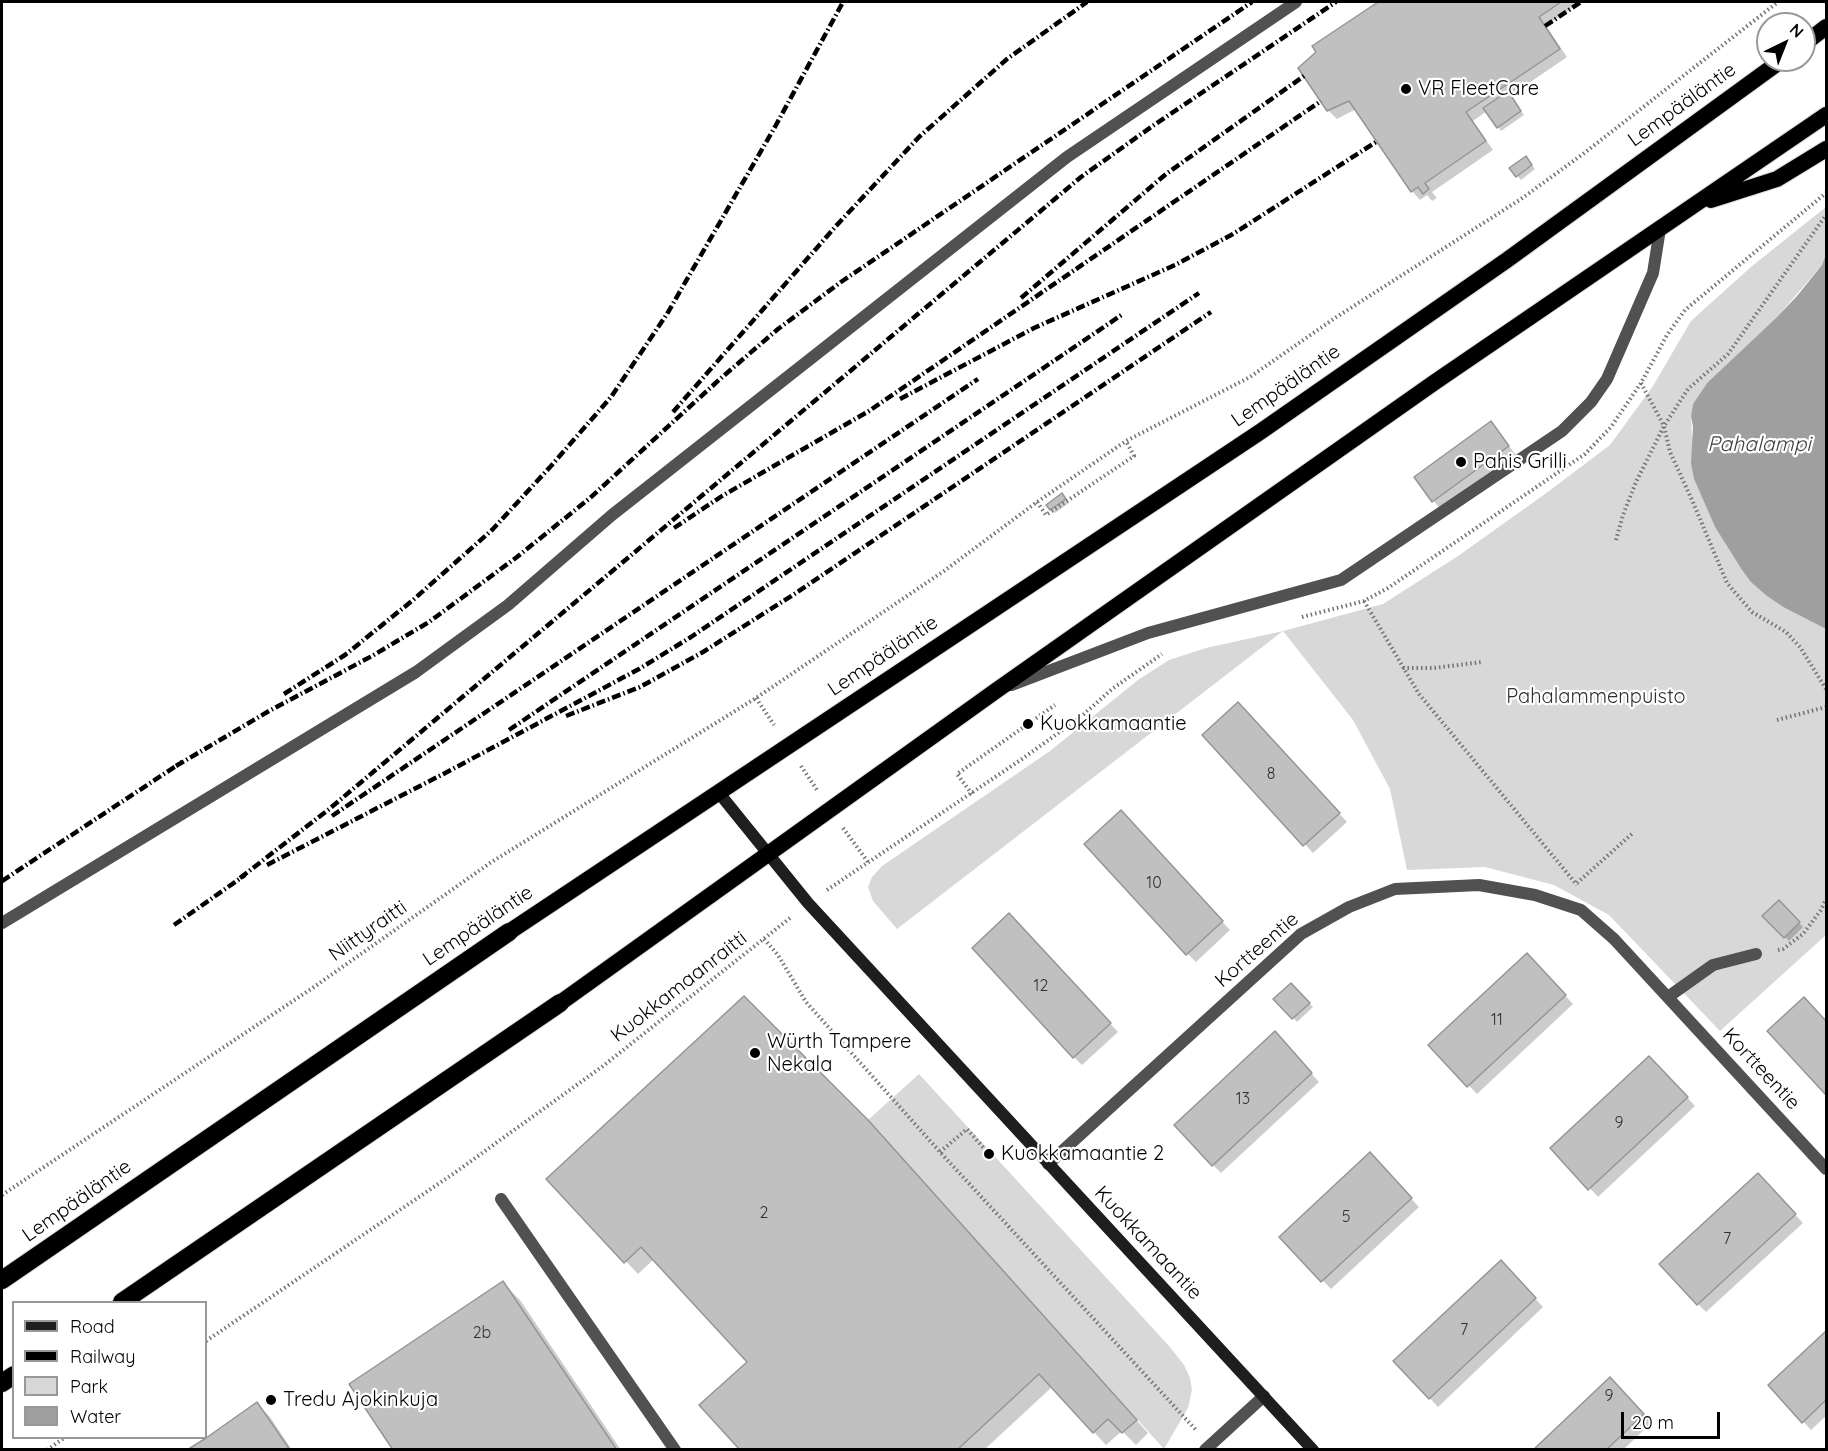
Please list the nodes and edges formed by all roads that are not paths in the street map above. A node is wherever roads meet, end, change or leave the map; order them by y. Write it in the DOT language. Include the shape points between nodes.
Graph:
graph roads {
  1 [pos="1296,2"];
  2 [pos="1766,72"];
  3 [pos="1827,115"];
  4 [pos="1827,149"];
  5 [pos="1693,206"];
  6 [pos="1660,228"];
  7 [pos="997,690"];
  8 [pos="718,793"];
  9 [pos="768,855"];
  10 [pos="2,923"];
  11 [pos="509,932"];
  12 [pos="1756,954"];
  13 [pos="1668,997"];
  14 [pos="560,1003"];
  15 [pos="1048,1164"];
  16 [pos="1827,1169"];
  17 [pos="501,1199"];
  18 [pos="2,1280"];
  19 [pos="123,1301"];
  20 [pos="1264,1396"];
  21 [pos="1208,1447"];
  22 [pos="675,1449"];
  23 [pos="1313,1449"];
  1 -- 10 [label="street" via="1067,157 612,515 508,605 416,672"];
  2 -- 8 [label="highway, Lempääläntie" via="1507,260 1270,425"];
  3 -- 5 [label="highway"];
  4 -- 5 [label="highway" via="1777,179"];
  5 -- 6 [label="highway"];
  6 -- 7 [label="highway"];
  6 -- 7 [label="street" via="1653,273 1607,379 1562,431 1341,580 1148,633"];
  7 -- 9 [label="highway"];
  8 -- 9 [label="main road, Kuokkamaantie"];
  8 -- 11 [label="highway, Lempääläntie"];
  9 -- 14 [label="highway"];
  9 -- 15 [label="main road, Kuokkamaantie"];
  11 -- 18 [label="highway, Lempääläntie"];
  12 -- 13 [label="street" via="1713,965"];
  13 -- 15 [label="street, Kortteentie" via="1581,910 1535,895 1479,885 1395,889 1349,907 1301,934"];
  13 -- 16 [label="street, Kortteentie"];
  14 -- 19 [label="highway"];
  15 -- 20 [label="main road, Kuokkamaantie"];
  17 -- 22 [label="street"];
  20 -- 21 [label="street"];
  20 -- 23 [label="main road, Kuokkamaantie"];
}
